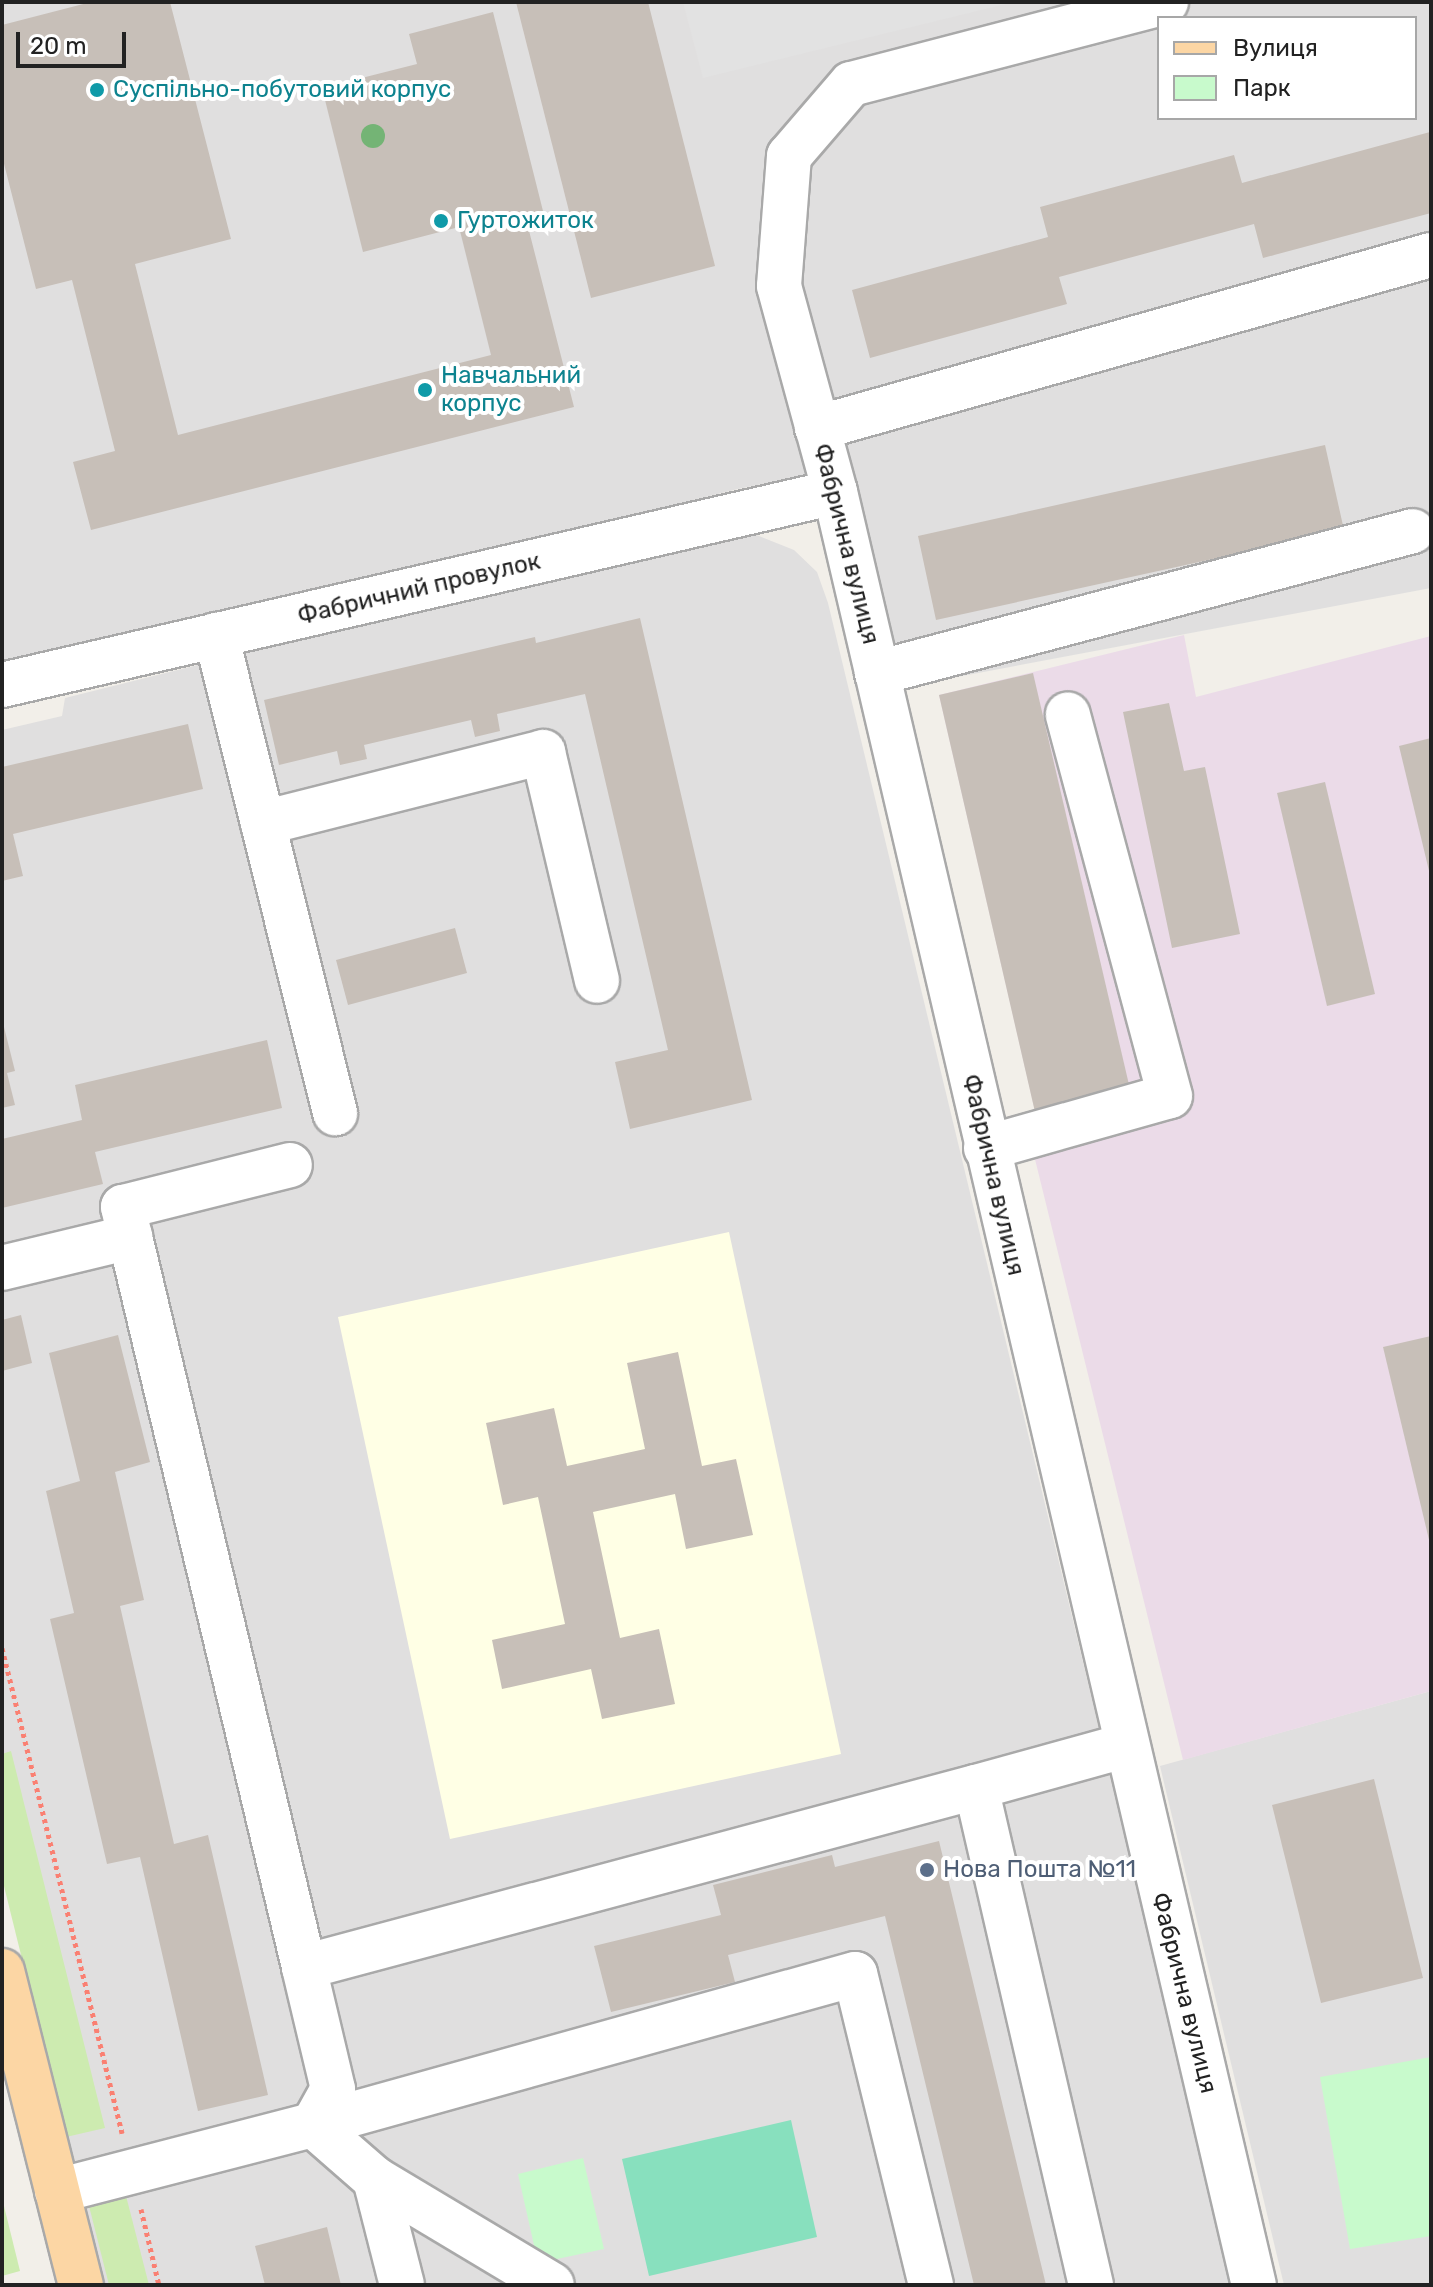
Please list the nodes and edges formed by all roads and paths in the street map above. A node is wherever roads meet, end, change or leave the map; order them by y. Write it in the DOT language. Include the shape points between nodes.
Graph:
graph roads {
  1 [pos="1166,2"];
  2 [pos="1431,255"];
  3 [pos="817,428"];
  4 [pos="835,492"];
  5 [pos="1413,531"];
  6 [pos="216,635"];
  7 [pos="877,673"];
  8 [pos="2,685"];
  9 [pos="1068,714"];
  10 [pos="263,823"];
  11 [pos="597,981"];
  12 [pos="335,1113"];
  13 [pos="986,1148"];
  14 [pos="290,1165"];
  15 [pos="130,1237"];
  16 [pos="2,1268"];
  17 [pos="2,1648"];
  18 [pos="1124,1746"];
  19 [pos="976,1787"];
  20 [pos="304,1967"];
  21 [pos="5,1991"];
  22 [pos="313,2125"];
  23 [pos="132,2171"];
  24 [pos="375,2179"];
  25 [pos="57,2191"];
  26 [pos="81,2285"];
  27 [pos="159,2285"];
  28 [pos="402,2285"];
  29 [pos="552,2285"];
  30 [pos="931,2285"];
  31 [pos="1091,2285"];
  32 [pos="1254,2285"];
  1 -- 3 [label="street, Фабрична вулиця" via="851,84 789,156 779,286"];
  2 -- 3 [label="street"];
  3 -- 4 [label="street, Фабрична вулиця"];
  4 -- 6 [label="street, Фабричний провулок"];
  4 -- 7 [label="street, Фабрична вулиця"];
  5 -- 7 [label="street"];
  6 -- 8 [label="street, Фабричний провулок"];
  6 -- 10 [label="street"];
  7 -- 13 [label="street, Фабрична вулиця"];
  9 -- 13 [label="street" via="1170,1096"];
  10 -- 11 [label="street" via="491,749 543,752"];
  10 -- 12 [label="street"];
  13 -- 18 [label="street, Фабрична вулиця"];
  14 -- 15 [label="street" via="123,1207"];
  15 -- 16 [label="street"];
  15 -- 20 [label="street"];
  17 -- 23 [label="path"];
  18 -- 19 [label="street"];
  18 -- 32 [label="street, Фабрична вулиця"];
  19 -- 20 [label="street"];
  19 -- 31 [label="street"];
  20 -- 22 [label="street" via="333,2089"];
  21 -- 25 [label="main road"];
  22 -- 23 [label="street"];
  22 -- 24 [label="street"];
  22 -- 30 [label="street" via="855,1974"];
  23 -- 25 [label="street"];
  23 -- 27 [label="path"];
  24 -- 28 [label="street"];
  24 -- 29 [label="street"];
  25 -- 26 [label="main road"];
}
